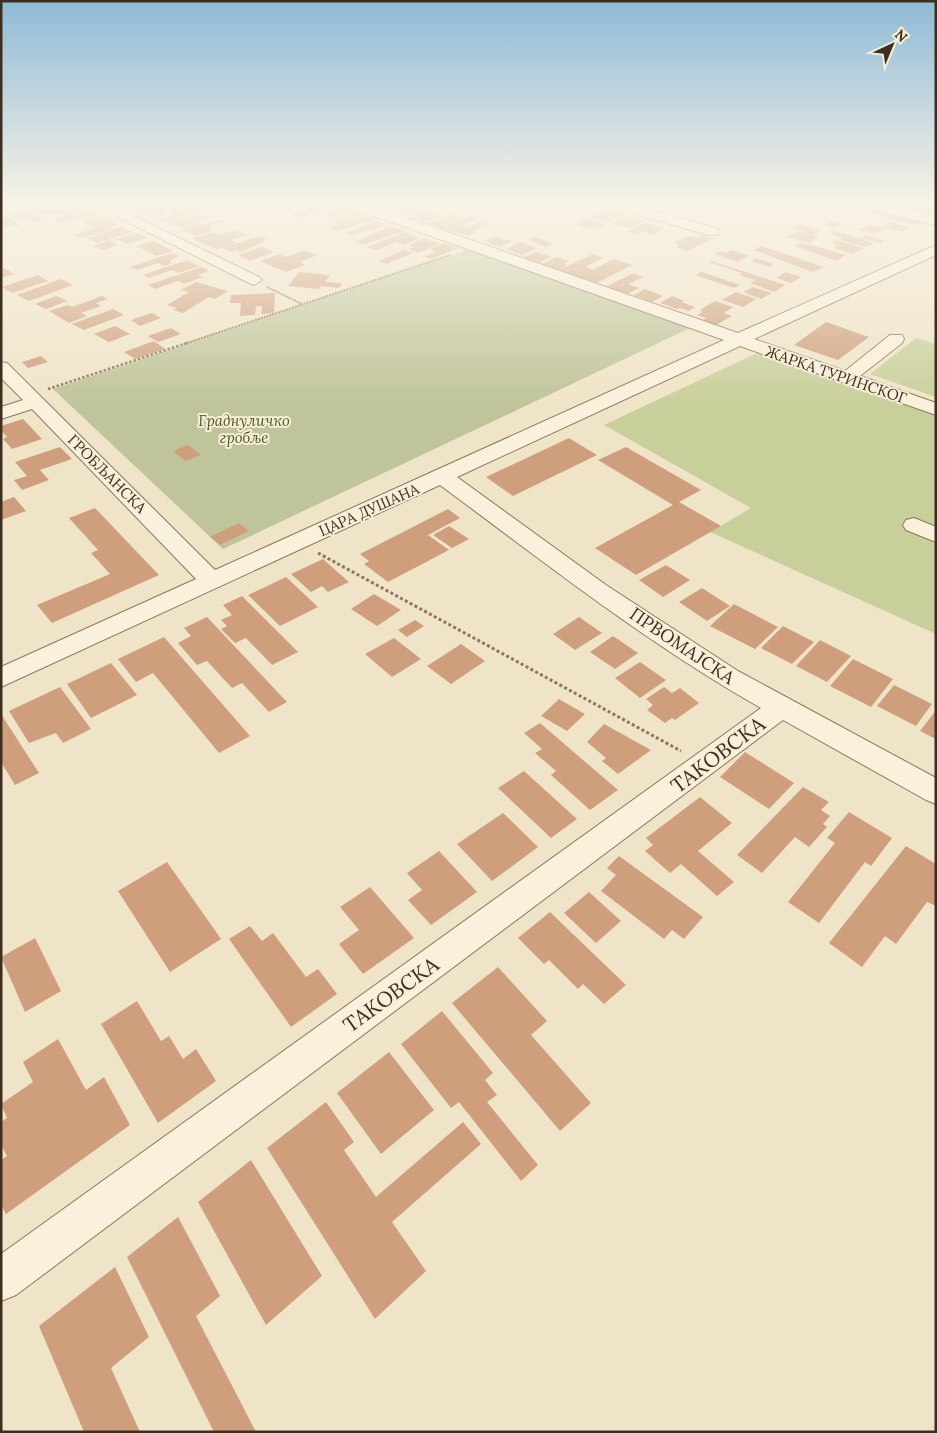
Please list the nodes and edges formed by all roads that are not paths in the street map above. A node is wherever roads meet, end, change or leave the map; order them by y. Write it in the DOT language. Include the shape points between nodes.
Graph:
graph roads {
  1 [pos="237,272"];
  2 [pos="544,272"];
  3 [pos="886,272"];
  4 [pos="254,280"];
  5 [pos="896,339"];
  6 [pos="737,340"];
  7 [pos="1,367"];
  8 [pos="847,378"];
  9 [pos="32,399"];
  10 [pos="936,409"];
  11 [pos="1,413"];
  12 [pos="443,477"];
  13 [pos="914,525"];
  14 [pos="936,535"];
  15 [pos="212,581"];
  16 [pos="1,678"];
  17 [pos="780,708"];
  18 [pos="936,792"];
  19 [pos="1,1280"];
  1 -- 4 [label="street"];
  2 -- 6 [label="street, ЖАРКА ТУРИНСКОГ"];
  3 -- 6 [label="street, ЦАРА ДУШАНА"];
  5 -- 8 [label="street"];
  6 -- 8 [label="street, ЖАРКА ТУРИНСКОГ"];
  6 -- 12 [label="street, ЦАРА ДУШАНА"];
  7 -- 9 [label="street, ГРОБЉАНСКА"];
  8 -- 10 [label="street, ЖАРКА ТУРИНСКОГ"];
  9 -- 11 [label="street"];
  9 -- 15 [label="street, ГРОБЉАНСКА"];
  12 -- 15 [label="street, ЦАРА ДУШАНА"];
  12 -- 17 [label="street, ПРВОМАЈСКА" via="620,605"];
  13 -- 14 [label="street"];
  15 -- 16 [label="street, ЦАРА ДУШАНА"];
  17 -- 18 [label="street, ПРВОМАЈСКА"];
  17 -- 19 [label="street, ТАКОВСКА"];
}
